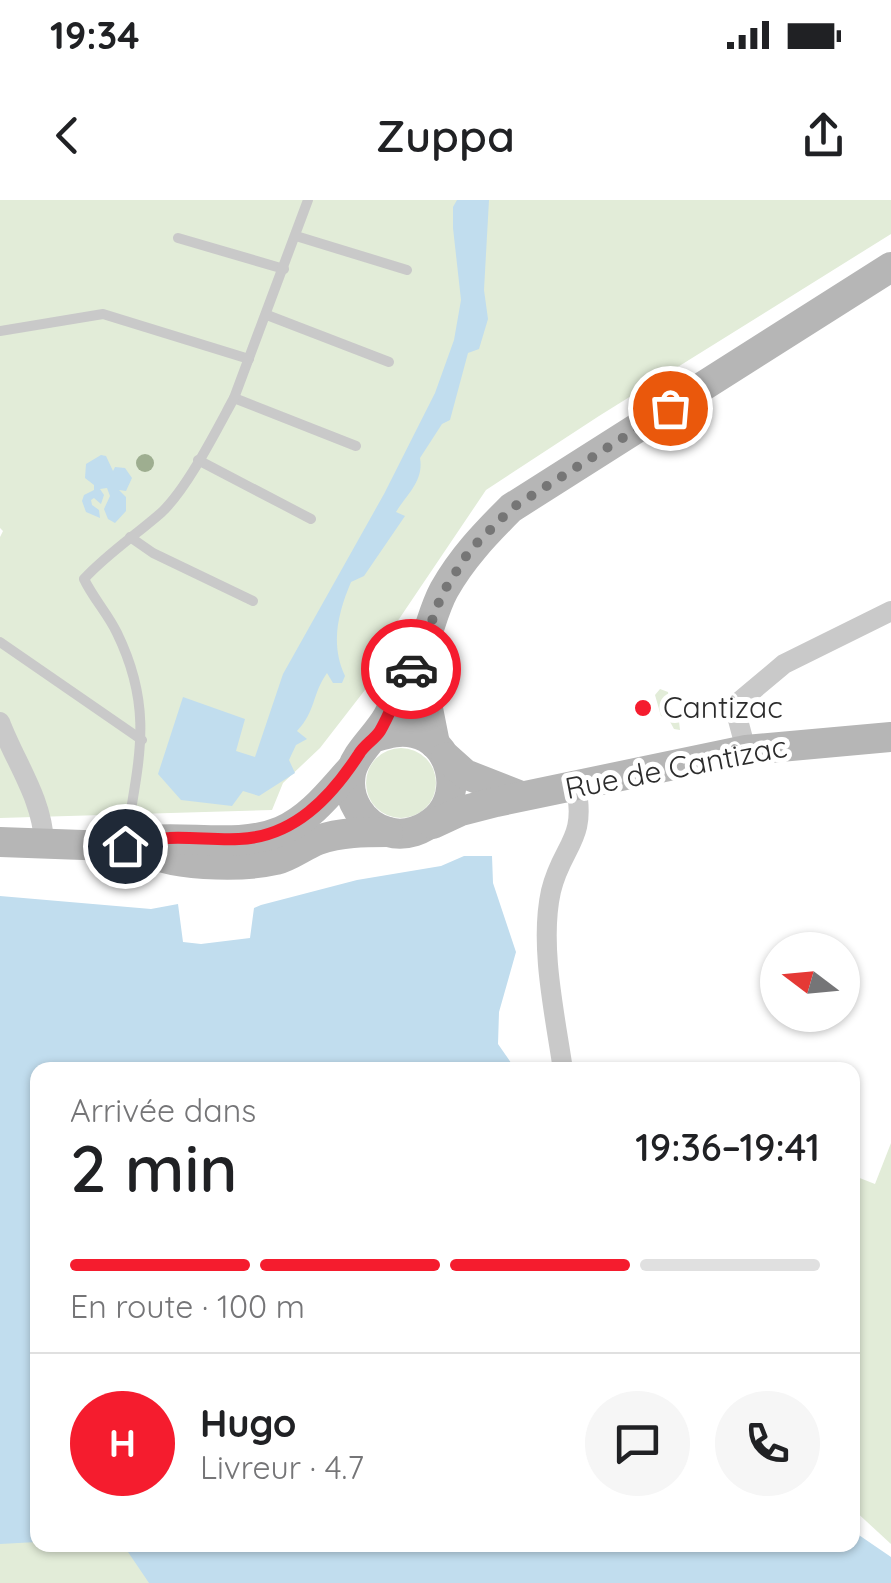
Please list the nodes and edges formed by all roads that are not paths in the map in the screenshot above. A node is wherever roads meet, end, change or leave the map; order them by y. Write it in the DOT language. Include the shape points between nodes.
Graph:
graph roads {
  1 [pos="308,200"];
  2 [pos="296,236"];
  3 [pos="178,238"];
  4 [pos="891,267"];
  5 [pos="284,269"];
  6 [pos="407,270"];
  7 [pos="267,315"];
  8 [pos="0,331"];
  9 [pos="249,359"];
  10 [pos="389,362"];
  11 [pos="234,398"];
  12 [pos="356,446"];
  13 [pos="198,460"];
  14 [pos="311,519"];
  15 [pos="130,537"];
  16 [pos="253,601"];
  17 [pos="891,610"];
  18 [pos="0,642"];
  19 [pos="418,658"];
  20 [pos="0,722"];
  21 [pos="376,737"];
  22 [pos="891,737"];
  23 [pos="142,740"];
  24 [pos="441,750"];
  25 [pos="746,750"];
  26 [pos="351,769"];
  27 [pos="576,787"];
  28 [pos="521,796"];
  29 [pos="426,827"];
  30 [pos="388,832"];
  31 [pos="0,842"];
  32 [pos="44,842"];
  33 [pos="131,847"];
  34 [pos="562,1062"];
  1 -- 2 [label="lane"];
  2 -- 5 [label="lane"];
  2 -- 6 [label="lane"];
  3 -- 5 [label="lane"];
  4 -- 19 [label="main road" via="512,508 470,550 442,594"];
  5 -- 7 [label="lane"];
  7 -- 9 [label="lane"];
  7 -- 10 [label="lane"];
  8 -- 9 [label="lane" via="103,314"];
  9 -- 11 [label="lane"];
  11 -- 12 [label="lane"];
  11 -- 13 [label="lane"];
  13 -- 14 [label="lane"];
  13 -- 15 [label="lane" via="165,509"];
  15 -- 16 [label="lane"];
  15 -- 23 [label="lane" via="84,579 116,630 137,682"];
  17 -- 25 [label="street" via="784,664 740,700"];
  18 -- 23 [label="lane"];
  19 -- 21 [label="main road"];
  19 -- 24 [label="main road"];
  20 -- 32 [label="street" via="34,797"];
  21 -- 24 [label="main road" via="417,733"];
  21 -- 26 [label="main road"];
  22 -- 25 [label="main road, Rue de Cantizac"];
  23 -- 33 [label="lane"];
  24 -- 28 [label="main road" via="464,774"];
  24 -- 29 [label="main road" via="452,776 450,796"];
  25 -- 27 [label="main road, Rue de Cantizac"];
  26 -- 30 [label="main road" via="361,815"];
  26 -- 33 [label="main road" via="308,814 280,832 241,840 149,840"];
  27 -- 28 [label="main road, Rue de Cantizac"];
  27 -- 34 [label="street" via="580,819 551,892 548,940"];
  28 -- 29 [label="main road, Rue de Cantizac"];
  29 -- 30 [label="main road"];
  30 -- 33 [label="main road" via="340,834 250,864 154,858"];
  31 -- 32 [label="main road"];
  32 -- 33 [label="main road"];
}
